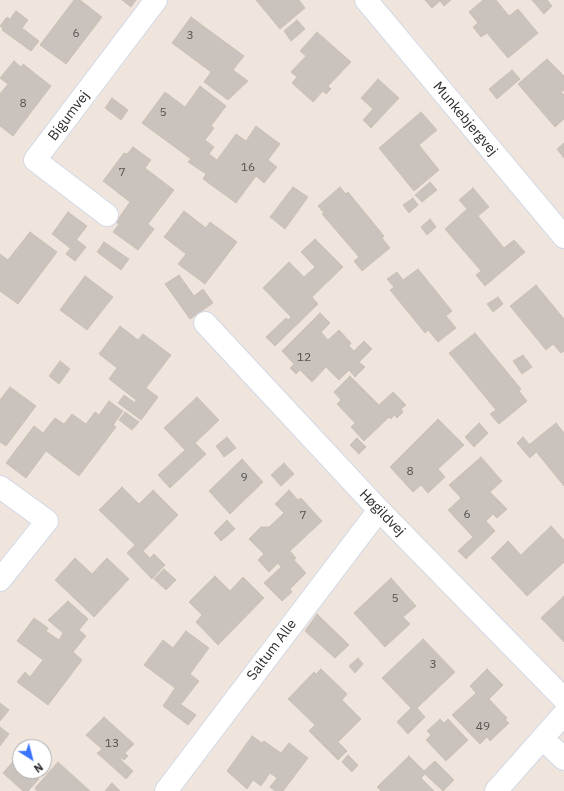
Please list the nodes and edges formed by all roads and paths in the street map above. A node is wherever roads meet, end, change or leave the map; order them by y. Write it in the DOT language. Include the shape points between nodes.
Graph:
graph roads {
  1 [pos="156,0"];
  2 [pos="366,0"];
  3 [pos="107,215"];
  4 [pos="564,237"];
  5 [pos="205,323"];
  6 [pos="0,487"];
  7 [pos="379,510"];
  8 [pos="0,580"];
  9 [pos="564,699"];
  10 [pos="564,714"];
  11 [pos="543,739"];
  12 [pos="564,759"];
  13 [pos="166,791"];
  14 [pos="496,791"];
  1 -- 3 [label="street, Bigumvej" via="35,160"];
  2 -- 4 [label="street, Munkebjergvej"];
  5 -- 7 [label="street, Høgildvej"];
  6 -- 8 [label="street" via="47,521"];
  7 -- 9 [label="street, Høgildvej"];
  7 -- 13 [label="street, Saltum Alle"];
  10 -- 11 [label="street"];
  11 -- 12 [label="street"];
  11 -- 14 [label="street"];
}
